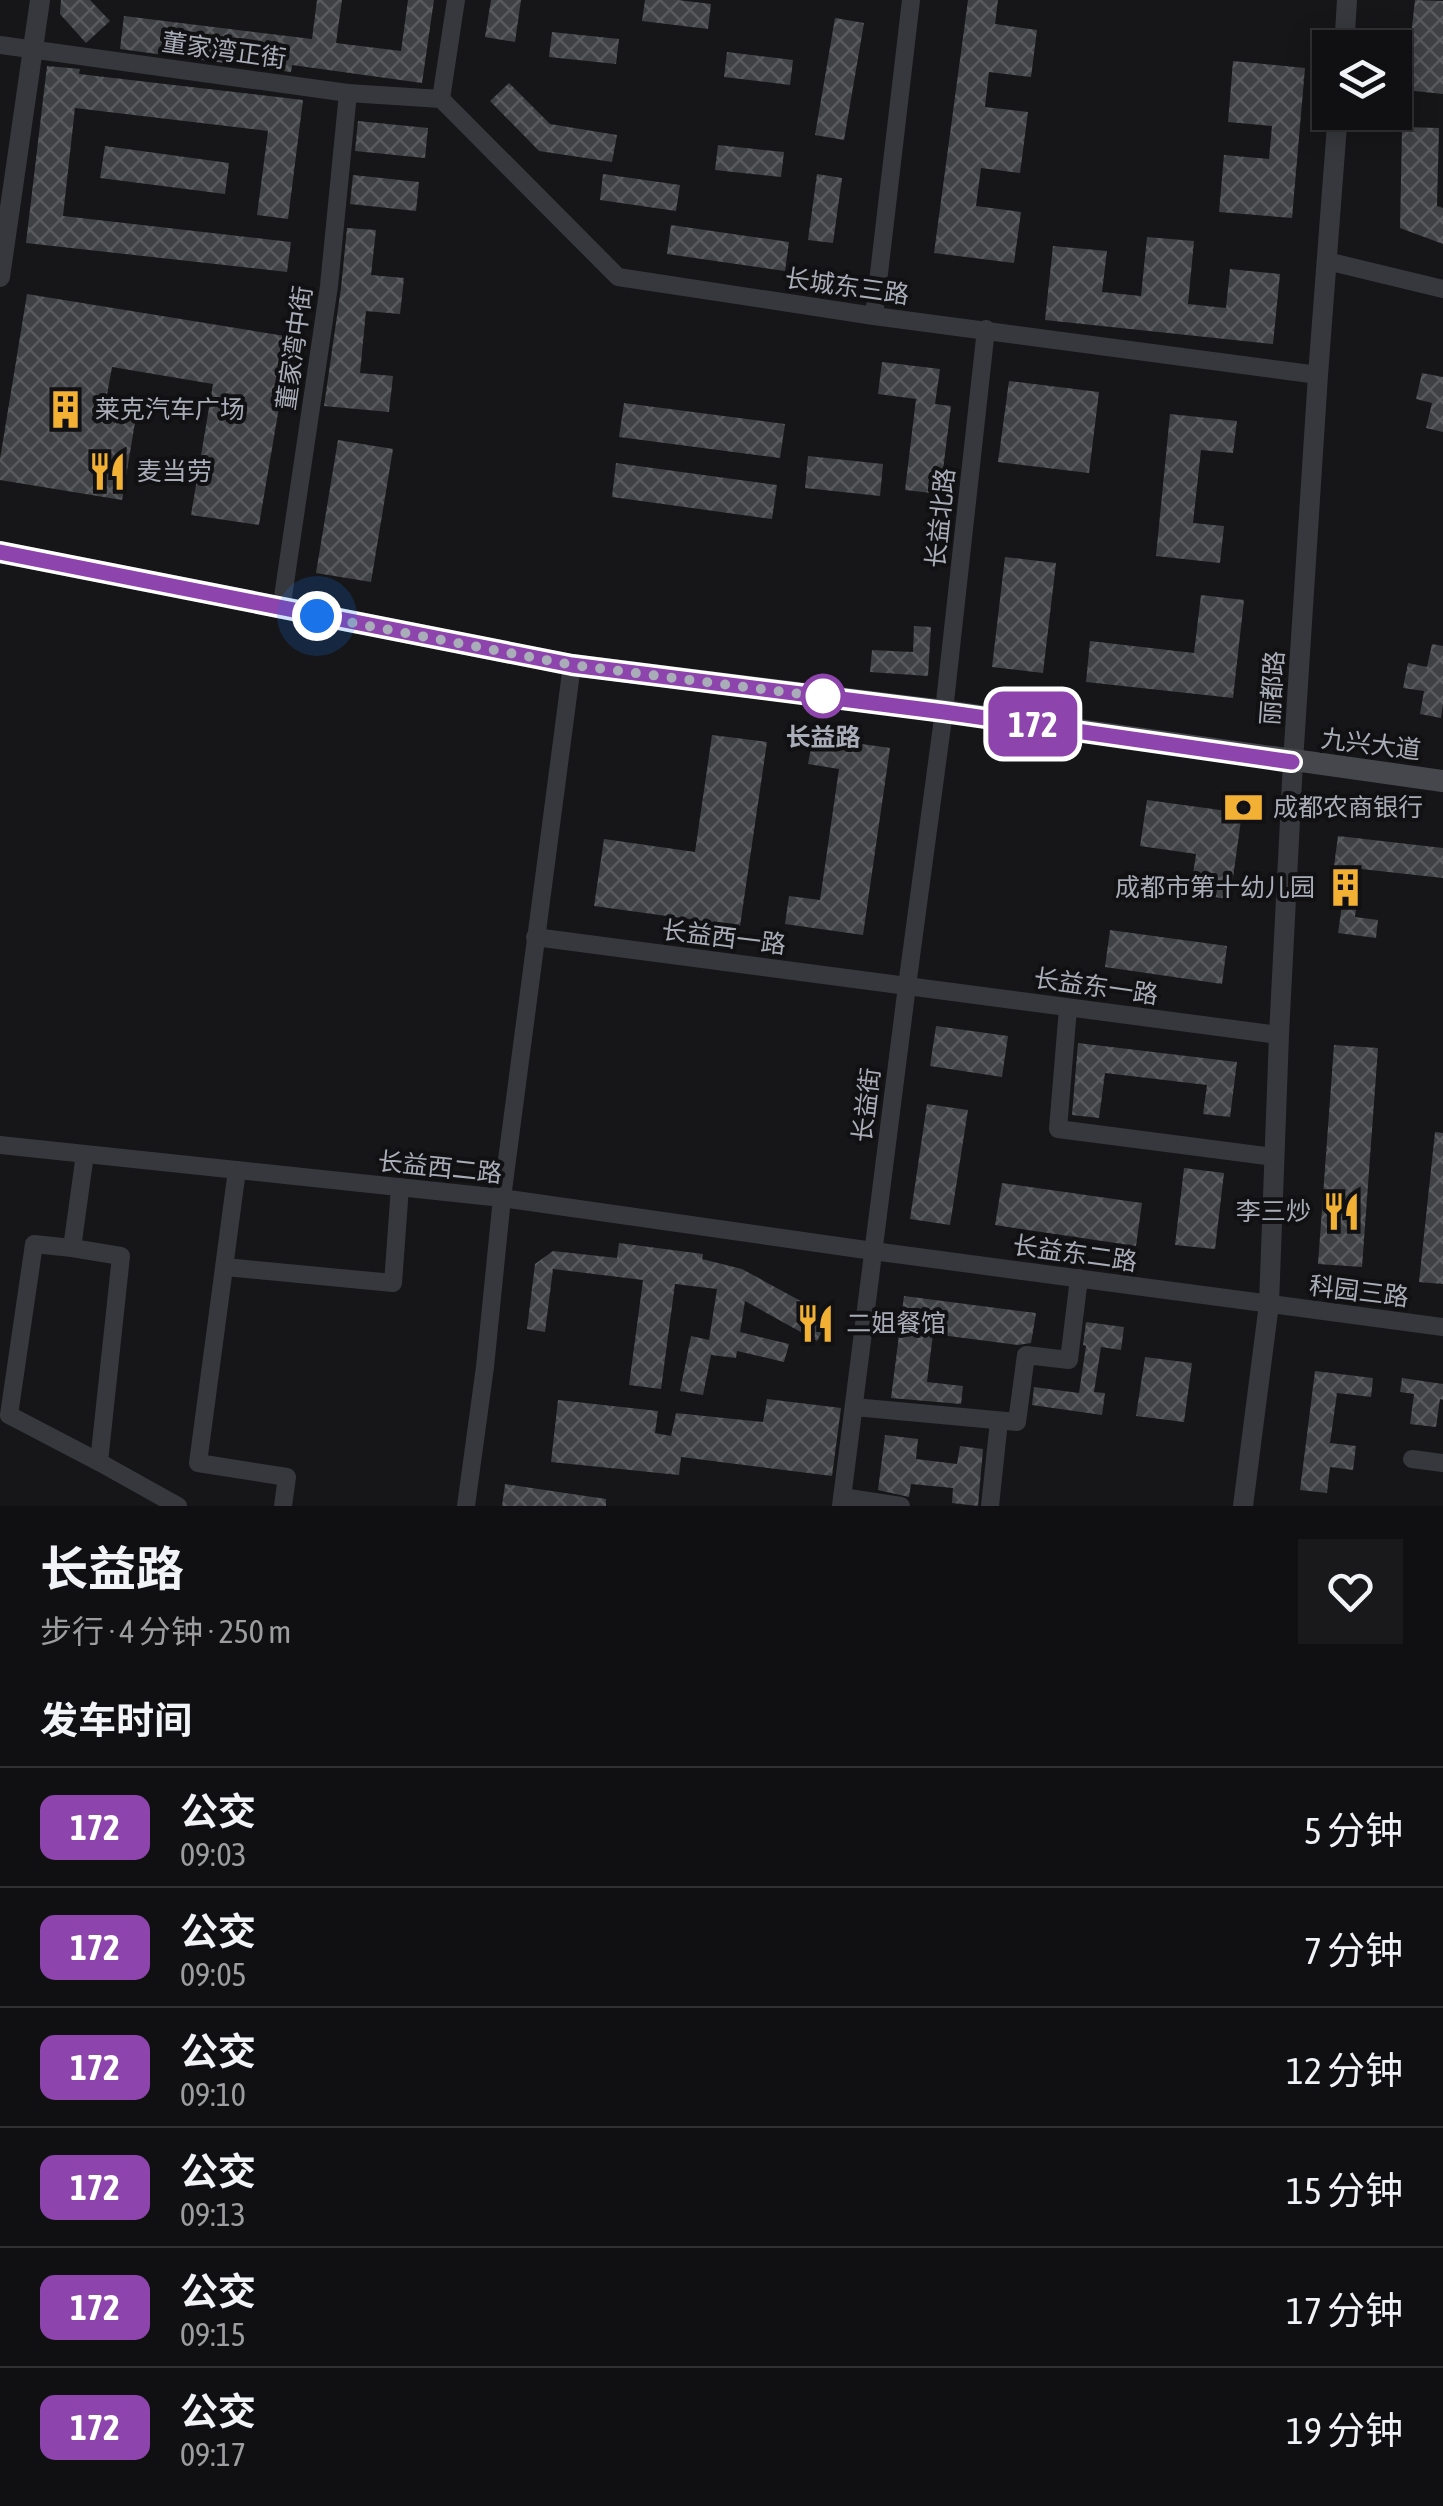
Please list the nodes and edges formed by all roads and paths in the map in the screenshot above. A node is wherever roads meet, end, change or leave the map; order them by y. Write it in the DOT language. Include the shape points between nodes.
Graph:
graph roads {
  1 [pos="40,0"];
  2 [pos="456,0"];
  3 [pos="911,0"];
  4 [pos="1347,0"];
  5 [pos="1345,30"];
  6 [pos="0,45"];
  7 [pos="33,49"];
  8 [pos="348,93"];
  9 [pos="441,99"];
  10 [pos="1337,130"];
  11 [pos="1327,261"];
  12 [pos="0,277"];
  13 [pos="1443,289"];
  14 [pos="874,316"];
  15 [pos="986,330"];
  16 [pos="1318,375"];
  17 [pos="0,552"];
  18 [pos="281,610"];
  19 [pos="572,665"];
  20 [pos="944,712"];
  21 [pos="1292,762"];
  22 [pos="1443,781"];
  23 [pos="535,937"];
  24 [pos="906,986"];
  25 [pos="1068,1008"];
  26 [pos="1279,1035"];
  27 [pos="0,1144"];
  28 [pos="86,1154"];
  29 [pos="1274,1156"];
  30 [pos="237,1170"];
  31 [pos="400,1187"];
  32 [pos="502,1198"];
  33 [pos="72,1248"];
  34 [pos="874,1250"];
  35 [pos="225,1267"];
  36 [pos="1078,1278"];
  37 [pos="1269,1304"];
  38 [pos="1443,1326"];
  39 [pos="854,1407"];
  40 [pos="999,1421"];
  41 [pos="1412,1459"];
  42 [pos="98,1462"];
  43 [pos="1443,1463"];
  44 [pos="842,1502"];
  45 [pos="178,1506"];
  46 [pos="283,1506"];
  47 [pos="466,1506"];
  48 [pos="901,1506"];
  49 [pos="990,1506"];
  50 [pos="1243,1506"];
  1 -- 7 [label="street"];
  2 -- 9 [label="street"];
  3 -- 14 [label="street"];
  4 -- 5 [label="street"];
  6 -- 7 [label="street, 董家湾正街"];
  7 -- 8 [label="street, 董家湾正街"];
  7 -- 12 [label="street"];
  8 -- 9 [label="street, 董家湾正街"];
  8 -- 18 [label="street, 董家湾中街"];
  9 -- 14 [label="street, 长城东三路" via="618,277"];
  10 -- 11 [label="street, 丽都路"];
  11 -- 13 [label="street"];
  11 -- 16 [label="street, 丽都路"];
  14 -- 15 [label="street, 长城东三路"];
  15 -- 16 [label="street, 长城东三路"];
  15 -- 20 [label="street, 长益北路"];
  16 -- 21 [label="street, 丽都路"];
  17 -- 18 [label="main road"];
  18 -- 19 [label="main road"];
  19 -- 20 [label="main road"];
  19 -- 23 [label="street"];
  20 -- 21 [label="main road"];
  20 -- 24 [label="street, 长益街"];
  21 -- 22 [label="main road, 九兴大道"];
  21 -- 26 [label="street, 丽都路"];
  23 -- 24 [label="street, 长益西一路"];
  23 -- 32 [label="street"];
  24 -- 25 [label="street, 长益东一路"];
  24 -- 34 [label="street, 长益街"];
  25 -- 26 [label="street, 长益东一路"];
  25 -- 29 [label="street" via="1058,1129"];
  26 -- 29 [label="street, 丽都路"];
  27 -- 28 [label="street, 长益西二路"];
  28 -- 30 [label="street, 长益西二路"];
  28 -- 33 [label="street"];
  29 -- 37 [label="street, 丽都路"];
  30 -- 31 [label="street, 长益西二路"];
  30 -- 35 [label="street"];
  31 -- 32 [label="street, 长益西二路"];
  31 -- 35 [label="street" via="393,1283"];
  32 -- 34 [label="street, 长益西二路"];
  32 -- 47 [label="street"];
  33 -- 42 [label="street" via="122,1256"];
  33 -- 42 [label="street" via="34,1244 9,1415"];
  34 -- 36 [label="street, 长益东二路"];
  34 -- 39 [label="street, 长益街"];
  35 -- 46 [label="street" via="198,1463 287,1477"];
  36 -- 37 [label="street, 长益东二路"];
  36 -- 40 [label="street" via="1069,1360 1026,1355 1017,1422"];
  37 -- 38 [label="street, 科园三路"];
  37 -- 50 [label="street, 丽都路"];
  39 -- 40 [label="street"];
  39 -- 44 [label="street, 长益街"];
  40 -- 49 [label="street"];
  41 -- 43 [label="street"];
  42 -- 45 [label="street"];
  44 -- 48 [label="street"];
}
